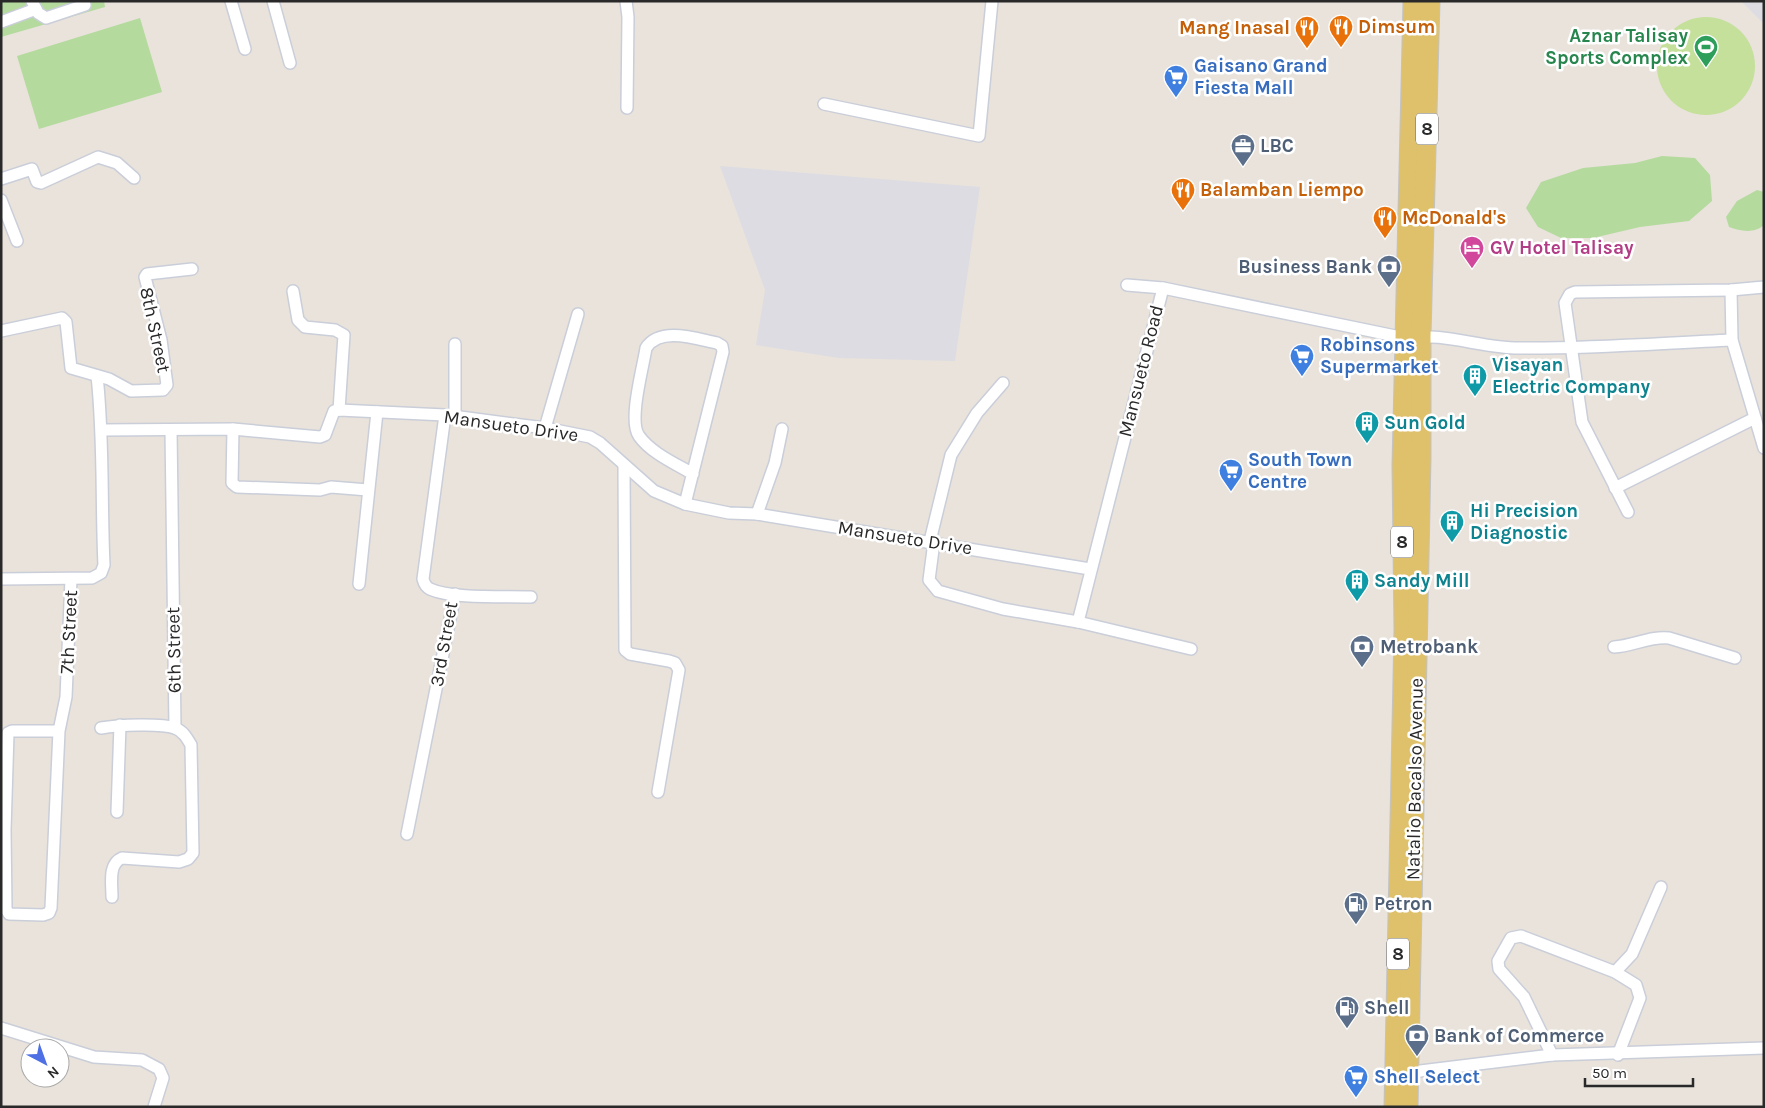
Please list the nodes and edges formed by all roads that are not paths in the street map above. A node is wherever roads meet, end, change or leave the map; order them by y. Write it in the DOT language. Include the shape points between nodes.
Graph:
graph roads {
  1 [pos="232,1"];
  2 [pos="273,1"];
  3 [pos="626,1"];
  4 [pos="992,1"];
  5 [pos="1413,1"];
  6 [pos="1430,1"];
  7 [pos="34,5"];
  8 [pos="85,5"];
  9 [pos="1,22"];
  10 [pos="244,49"];
  11 [pos="290,63"];
  12 [pos="824,104"];
  13 [pos="627,108"];
  14 [pos="134,178"];
  15 [pos="1,179"];
  16 [pos="1,200"];
  17 [pos="17,241"];
  18 [pos="192,268"];
  19 [pos="1127,285"];
  20 [pos="1764,287"];
  21 [pos="1163,288"];
  22 [pos="1731,290"];
  23 [pos="293,291"];
  24 [pos="578,314"];
  25 [pos="1,331"];
  26 [pos="1413,337"];
  27 [pos="1732,340"];
  28 [pos="455,344"];
  29 [pos="1570,348"];
  30 [pos="97,376"];
  31 [pos="1003,383"];
  32 [pos="339,410"];
  33 [pos="377,412"];
  34 [pos="450,416"];
  35 [pos="1755,418"];
  36 [pos="545,428"];
  37 [pos="233,429"];
  38 [pos="782,429"];
  39 [pos="102,430"];
  40 [pos="170,430"];
  41 [pos="1764,448"];
  42 [pos="624,465"];
  43 [pos="693,474"];
  44 [pos="1615,488"];
  45 [pos="368,490"];
  46 [pos="685,504"];
  47 [pos="1628,512"];
  48 [pos="757,514"];
  49 [pos="932,542"];
  50 [pos="1090,569"];
  51 [pos="1,579"];
  52 [pos="71,579"];
  53 [pos="359,584"];
  54 [pos="455,594"];
  55 [pos="532,597"];
  56 [pos="1078,622"];
  57 [pos="1614,647"];
  58 [pos="1191,649"];
  59 [pos="1735,658"];
  60 [pos="120,725"];
  61 [pos="101,728"];
  62 [pos="175,728"];
  63 [pos="59,731"];
  64 [pos="4,739"];
  65 [pos="658,792"];
  66 [pos="117,812"];
  67 [pos="407,834"];
  68 [pos="1661,887"];
  69 [pos="112,897"];
  70 [pos="1615,972"];
  71 [pos="1,1028"];
  72 [pos="1764,1048"];
  73 [pos="1618,1054"];
  74 [pos="1552,1055"];
  75 [pos="1402,1073"];
  76 [pos="154,1107"];
  77 [pos="1394,1107"];
  78 [pos="1408,1107"];
  1 -- 10 [label="street"];
  2 -- 11 [label="street"];
  3 -- 13 [label="street"];
  4 -- 12 [label="street" via="979,136"];
  5 -- 26 [label="main road, Natalio Bacalso Avenue / 8"];
  6 -- 26 [label="main road, Natalio Bacalso Avenue / 8"];
  7 -- 8 [label="street" via="41,17 46,18"];
  7 -- 9 [label="street"];
  14 -- 15 [label="street" via="117,163 98,157 41,183 37,182 32,169"];
  16 -- 17 [label="street"];
  18 -- 30 [label="street, 8th Street" via="144,277 162,340 166,388 131,391"];
  19 -- 21 [label="street"];
  20 -- 22 [label="street"];
  21 -- 26 [label="street, Mansueto Road"];
  21 -- 50 [label="street, Mansueto Road"];
  22 -- 27 [label="street"];
  22 -- 29 [label="street" via="1575,292 1565,303"];
  23 -- 32 [label="street" via="298,320 305,327 335,330 344,335"];
  24 -- 36 [label="street"];
  25 -- 30 [label="street" via="62,318 69,366"];
  26 -- 29 [label="street, Mansueto Road" via="1465,340 1511,348"];
  26 -- 75 [label="main road, Natalio Bacalso Avenue / 8" via="1402,465"];
  27 -- 29 [label="street, Mansueto Road"];
  27 -- 35 [label="street"];
  28 -- 34 [label="street, 3rd Street"];
  29 -- 44 [label="street" via="1582,422"];
  30 -- 39 [label="street, 7th Street"];
  31 -- 49 [label="street" via="977,413 951,455"];
  32 -- 33 [label="street, Mansueto Drive"];
  32 -- 37 [label="street" via="334,411 327,431 320,437"];
  33 -- 34 [label="street, Mansueto Drive"];
  33 -- 45 [label="street"];
  34 -- 36 [label="street, Mansueto Drive"];
  34 -- 54 [label="street, 3rd Street" via="423,579 429,588"];
  35 -- 41 [label="street"];
  35 -- 44 [label="street"];
  36 -- 42 [label="street, Mansueto Drive" via="590,437"];
  37 -- 40 [label="street"];
  37 -- 45 [label="street" via="232,483 237,487"];
  38 -- 48 [label="street" via="775,463"];
  39 -- 40 [label="street"];
  39 -- 52 [label="street, 7th Street" via="104,565 101,573 92,578"];
  40 -- 62 [label="street, 6th Street"];
  42 -- 46 [label="street, Mansueto Drive" via="654,490"];
  42 -- 65 [label="street" via="625,650 630,654 669,660 679,670"];
  43 -- 43 [label="street" via="722,346 675,335 664,336 646,348 634,422 640,437"];
  43 -- 46 [label="street"];
  44 -- 47 [label="street"];
  45 -- 53 [label="street"];
  46 -- 48 [label="street, Mansueto Drive" via="728,514"];
  48 -- 49 [label="street, Mansueto Drive"];
  49 -- 50 [label="street, Mansueto Drive"];
  49 -- 56 [label="street" via="929,580 938,591 1003,609"];
  50 -- 56 [label="street, Mansueto Road"];
  51 -- 52 [label="street"];
  52 -- 63 [label="street, 7th Street" via="66,697"];
  54 -- 55 [label="street"];
  54 -- 67 [label="street, 3rd Street"];
  56 -- 58 [label="street"];
  57 -- 59 [label="street" via="1632,646 1658,637"];
  60 -- 61 [label="street"];
  60 -- 62 [label="street"];
  60 -- 66 [label="street"];
  62 -- 69 [label="street" via="185,734 191,745 193,852 188,859 179,862 122,858 116,861 112,867"];
  63 -- 64 [label="street" via="12,731"];
  63 -- 64 [label="street, 7th Street" via="51,908 43,916 16,916 6,909"];
  68 -- 70 [label="street" via="1632,954"];
  70 -- 73 [label="street" via="1636,985 1640,998"];
  70 -- 74 [label="street" via="1521,936 1511,938 1498,962 1499,969 1524,997"];
  71 -- 76 [label="street" via="94,1057 142,1060 159,1068 163,1078"];
  72 -- 73 [label="street"];
  73 -- 74 [label="street"];
  74 -- 75 [label="street"];
  75 -- 77 [label="main road, Natalio Bacalso Avenue / 8"];
  75 -- 78 [label="main road, Natalio Bacalso Avenue / 8"];
}
